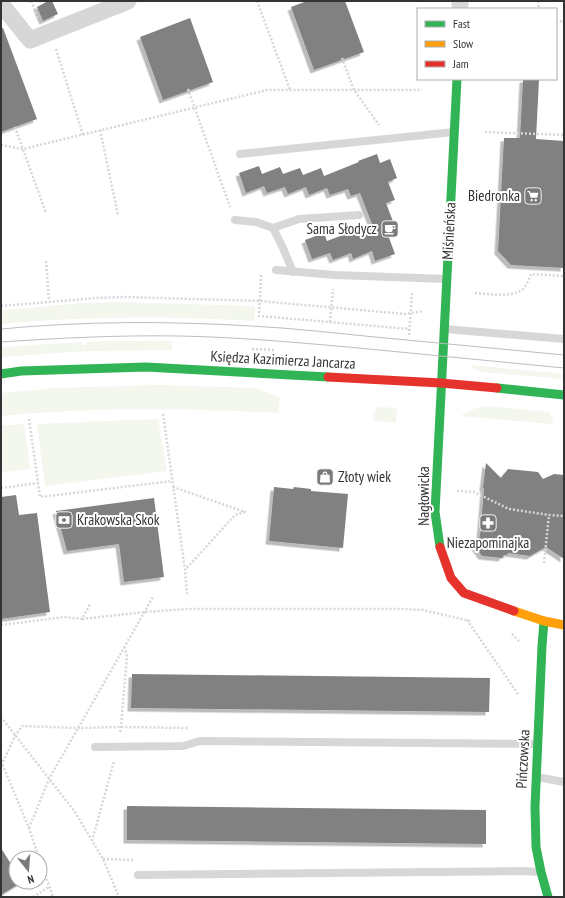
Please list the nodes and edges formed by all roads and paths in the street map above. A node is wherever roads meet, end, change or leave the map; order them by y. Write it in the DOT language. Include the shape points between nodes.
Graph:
graph roads {
  1 [pos="128,1"];
  2 [pos="257,1"];
  3 [pos="1,4"];
  4 [pos="48,33"];
  5 [pos="342,58"];
  6 [pos="457,80"];
  7 [pos="188,89"];
  8 [pos="290,90"];
  9 [pos="354,90"];
  10 [pos="422,90"];
  11 [pos="194,108"];
  12 [pos="15,127"];
  13 [pos="100,130"];
  14 [pos="454,132"];
  15 [pos="485,132"];
  16 [pos="83,135"];
  17 [pos="564,135"];
  18 [pos="388,139"];
  19 [pos="1,144"];
  20 [pos="23,149"];
  21 [pos="240,154"];
  22 [pos="46,212"];
  23 [pos="359,215"];
  24 [pos="118,216"];
  25 [pos="235,220"];
  26 [pos="273,228"];
  27 [pos="46,261"];
  28 [pos="262,270"];
  29 [pos="276,270"];
  30 [pos="293,272"];
  31 [pos="335,275"];
  32 [pos="564,276"];
  33 [pos="447,279"];
  34 [pos="412,288"];
  35 [pos="475,293"];
  36 [pos="49,301"];
  37 [pos="260,301"];
  38 [pos="1,306"];
  39 [pos="331,307"];
  40 [pos="429,310"];
  41 [pos="411,314"];
  42 [pos="330,322"];
  43 [pos="444,328"];
  44 [pos="410,329"];
  45 [pos="409,335"];
  46 [pos="564,339"];
  47 [pos="1,374"];
  48 [pos="441,383"];
  49 [pos="564,396"];
  50 [pos="163,414"];
  51 [pos="29,419"];
  52 [pos="172,481"];
  53 [pos="38,483"];
  54 [pos="173,487"];
  55 [pos="1,488"];
  56 [pos="453,490"];
  57 [pos="549,514"];
  58 [pos="564,516"];
  59 [pos="544,563"];
  60 [pos="185,570"];
  61 [pos="187,594"];
  62 [pos="153,597"];
  63 [pos="90,604"];
  64 [pos="145,612"];
  65 [pos="82,619"];
  66 [pos="467,620"];
  67 [pos="473,621"];
  68 [pos="544,621"];
  69 [pos="1,625"];
  70 [pos="564,626"];
  71 [pos="511,633"];
  72 [pos="522,647"];
  73 [pos="520,696"];
  74 [pos="1,718"];
  75 [pos="121,727"];
  76 [pos="77,728"];
  77 [pos="15,736"];
  78 [pos="538,744"];
  79 [pos="95,747"];
  80 [pos="2,763"];
  81 [pos="536,777"];
  82 [pos="49,779"];
  83 [pos="564,782"];
  84 [pos="29,828"];
  85 [pos="37,850"];
  86 [pos="102,859"];
  87 [pos="541,872"];
  88 [pos="138,874"];
  89 [pos="48,884"];
  90 [pos="49,887"];
  91 [pos="33,897"];
  92 [pos="53,897"];
  93 [pos="119,897"];
  94 [pos="548,897"];
  1 -- 4 [label="street"];
  2 -- 8 [label="path"];
  3 -- 4 [label="street" via="30,40"];
  4 -- 16 [label="path" via="53,40"];
  5 -- 9 [label="path"];
  6 -- 14 [label="street, Miśnieńska"];
  7 -- 11 [label="path"];
  8 -- 9 [label="path"];
  8 -- 11 [label="path" via="267,90"];
  9 -- 10 [label="path"];
  9 -- 18 [label="path"];
  11 -- 13 [label="path"];
  11 -- 25 [label="path"];
  12 -- 20 [label="path"];
  13 -- 16 [label="path"];
  13 -- 24 [label="path"];
  14 -- 18 [label="lane"];
  14 -- 33 [label="street, Miśnieńska"];
  15 -- 17 [label="path"];
  16 -- 20 [label="path"];
  18 -- 21 [label="lane"];
  19 -- 20 [label="path"];
  20 -- 22 [label="path"];
  23 -- 26 [label="lane" via="299,219"];
  25 -- 26 [label="lane" via="256,222"];
  26 -- 30 [label="lane"];
  27 -- 36 [label="path"];
  28 -- 37 [label="path"];
  29 -- 30 [label="lane"];
  30 -- 31 [label="lane"];
  31 -- 33 [label="lane"];
  31 -- 39 [label="path"];
  32 -- 35 [label="path" via="531,274 523,288 518,291 502,295"];
  33 -- 43 [label="street, Miśnieńska"];
  34 -- 41 [label="path"];
  36 -- 37 [label="path" via="125,297"];
  36 -- 38 [label="path"];
  37 -- 39 [label="path"];
  37 -- 42 [label="path" via="259,316"];
  39 -- 41 [label="path"];
  39 -- 42 [label="path"];
  40 -- 41 [label="path"];
  41 -- 44 [label="path"];
  42 -- 44 [label="path"];
  43 -- 46 [label="lane"];
  43 -- 48 [label="street, Miśnieńska"];
  44 -- 45 [label="path"];
  47 -- 48 [label="street, Księdza Kazimierza Jancarza" via="21,371 146,367"];
  48 -- 49 [label="street, Księdza Kazimierza Jancarza"];
  48 -- 68 [label="street, Nagłowicka" via="435,512 440,548 451,578 464,593"];
  50 -- 52 [label="path"];
  51 -- 53 [label="path"];
  52 -- 53 [label="path" via="40,497"];
  52 -- 54 [label="path"];
  53 -- 55 [label="path"];
  54 -- 60 [label="path"];
  54 -- 60 [label="path" via="245,512 235,515"];
  56 -- 57 [label="path" via="474,492 509,508"];
  57 -- 58 [label="path"];
  57 -- 59 [label="path"];
  60 -- 61 [label="path"];
  62 -- 64 [label="path"];
  63 -- 65 [label="path"];
  64 -- 65 [label="path"];
  64 -- 66 [label="path" via="227,608 402,609 423,610"];
  64 -- 76 [label="path"];
  65 -- 69 [label="path" via="64,617"];
  66 -- 67 [label="path"];
  66 -- 73 [label="path"];
  68 -- 70 [label="street, Nagłowicka"];
  68 -- 78 [label="street, Pińczowska"];
  71 -- 72 [label="path"];
  74 -- 77 [label="path"];
  75 -- 76 [label="path"];
  76 -- 77 [label="path" via="22,726"];
  76 -- 82 [label="path"];
  77 -- 80 [label="path"];
  77 -- 82 [label="path"];
  78 -- 79 [label="lane" via="200,741 183,746"];
  78 -- 81 [label="street, Pińczowska"];
  80 -- 84 [label="path"];
  81 -- 83 [label="lane"];
  81 -- 87 [label="street, Pińczowska" via="536,847"];
  82 -- 84 [label="path"];
  82 -- 86 [label="path" via="75,812"];
  84 -- 85 [label="path"];
  86 -- 88 [label="path" via="138,860"];
  86 -- 93 [label="path"];
  87 -- 88 [label="lane"];
  87 -- 94 [label="street, Pińczowska"];
  89 -- 90 [label="path"];
  90 -- 91 [label="path"];
  90 -- 92 [label="path"];
}
